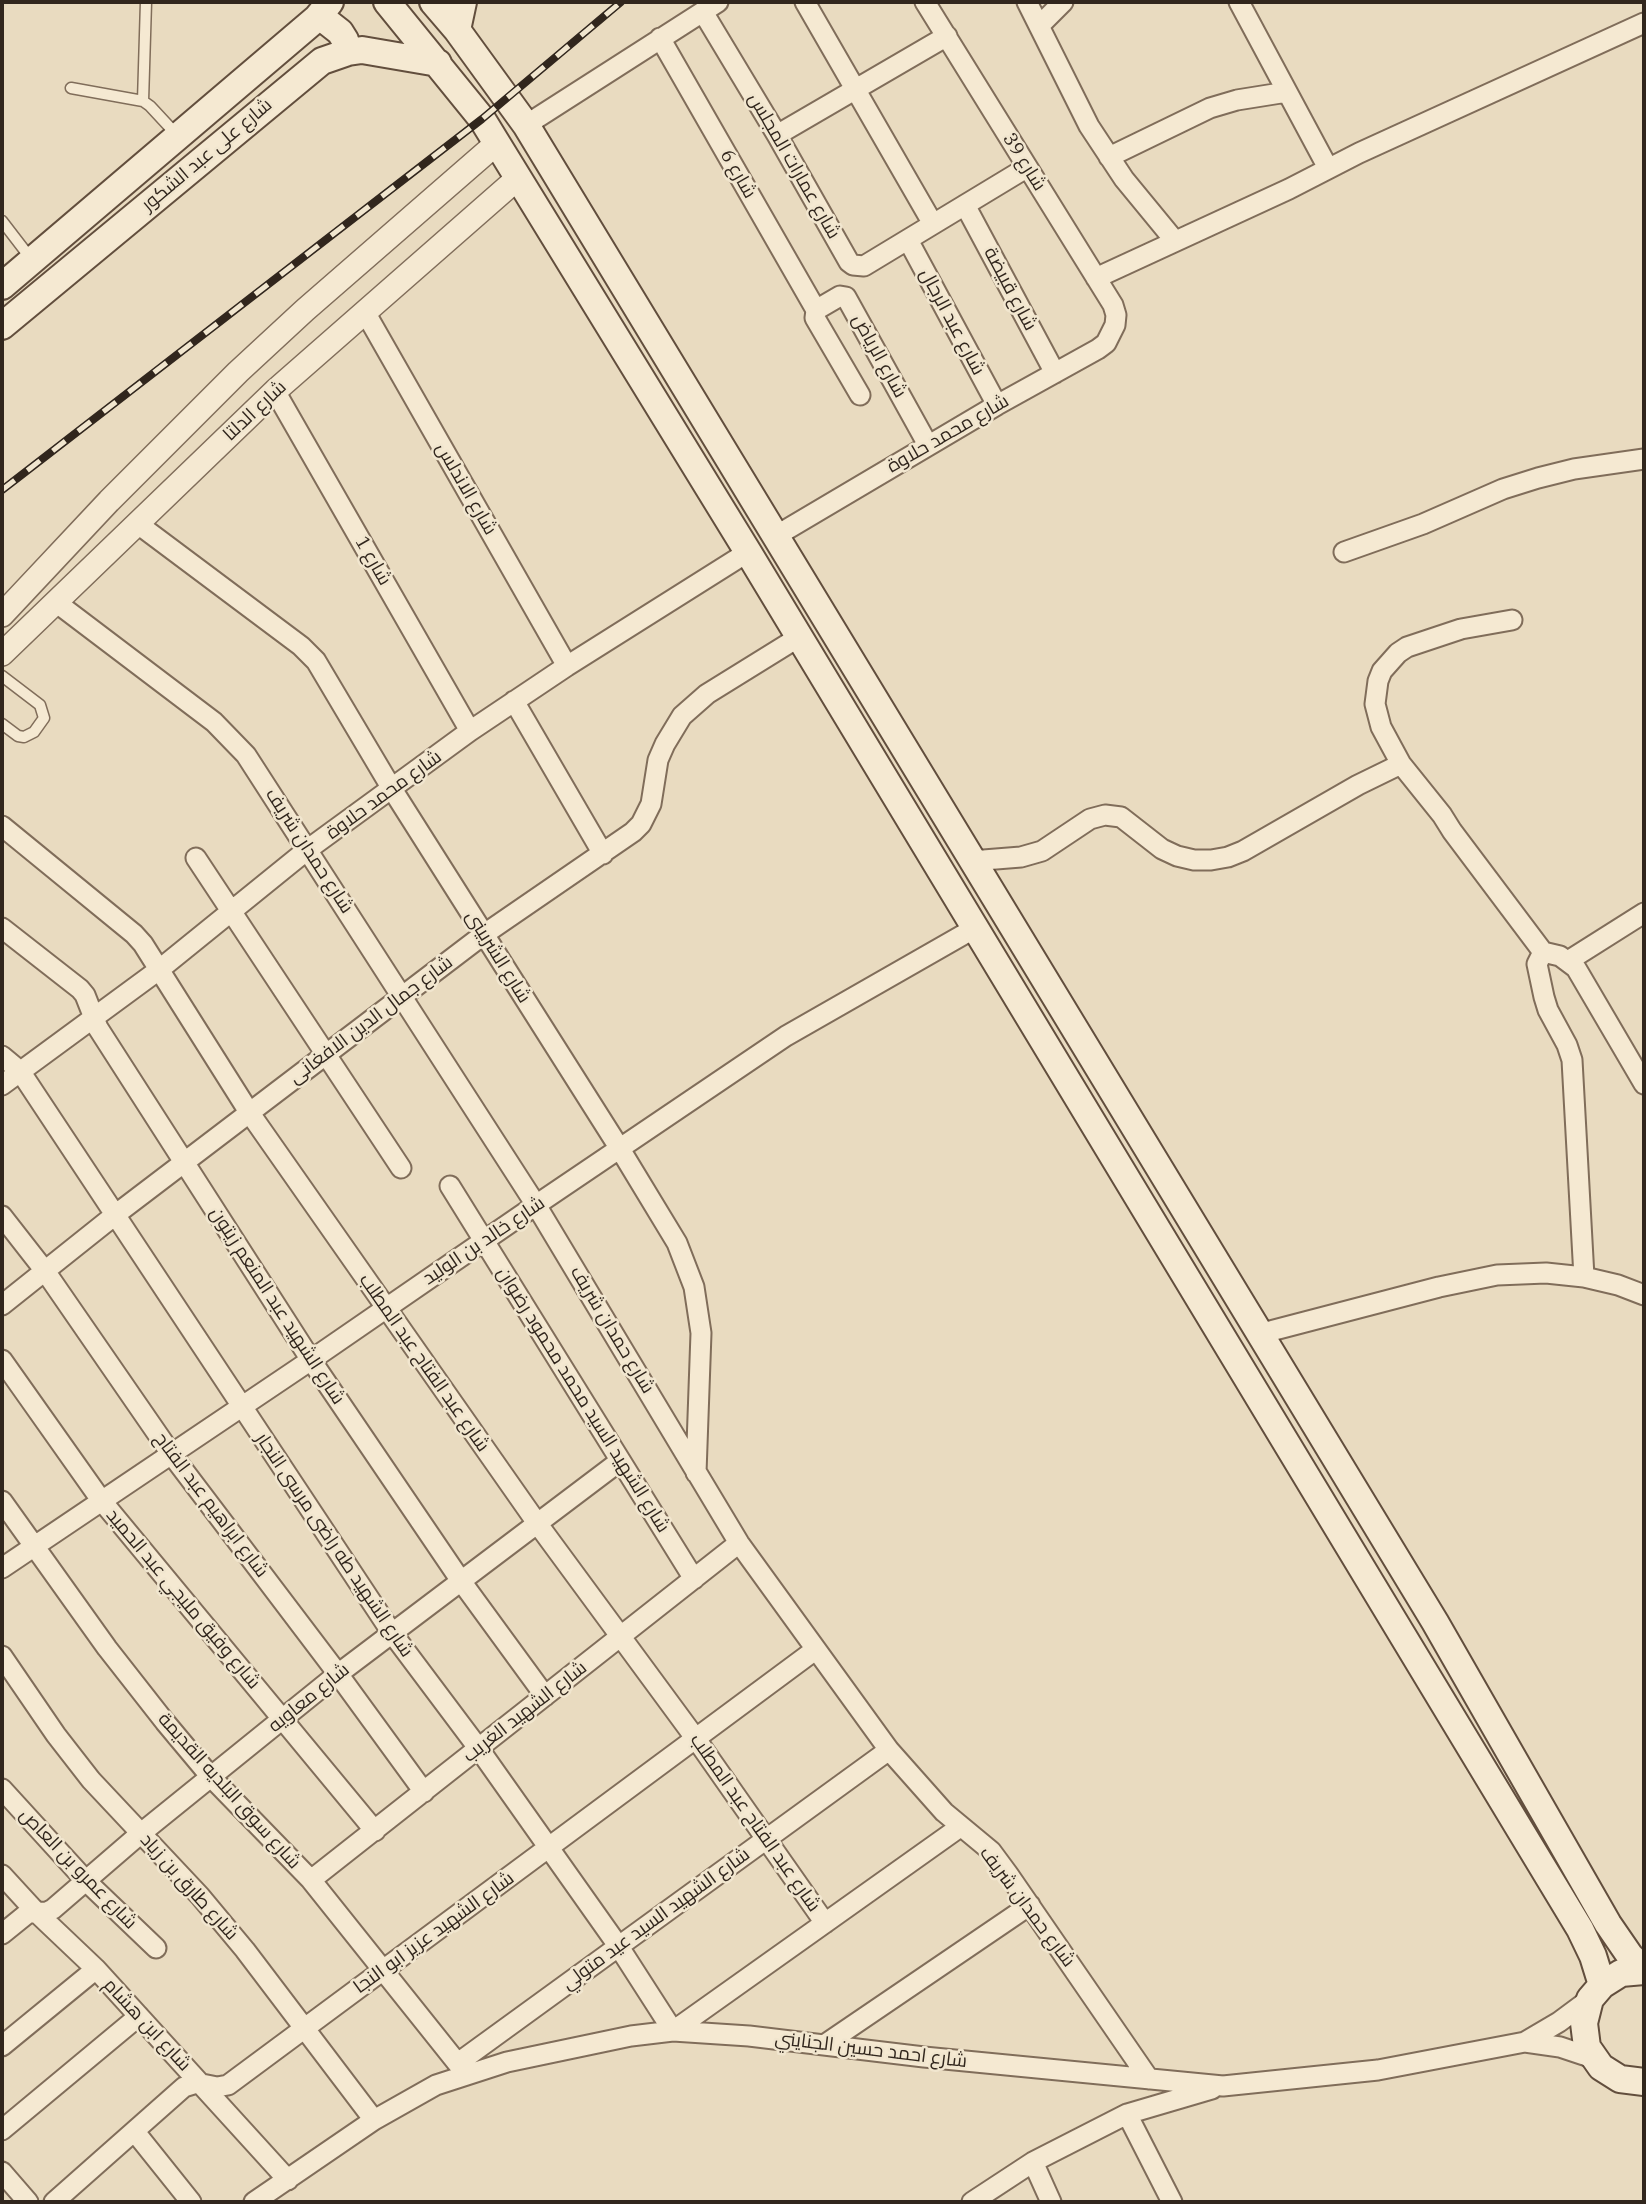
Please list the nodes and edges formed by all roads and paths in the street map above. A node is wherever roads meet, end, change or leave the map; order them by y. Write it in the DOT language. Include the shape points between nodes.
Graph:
graph roads {
  1 [pos="146,2"];
  2 [pos="387,2"];
  3 [pos="433,2"];
  4 [pos="463,2"];
  5 [pos="805,2"];
  6 [pos="925,2"];
  7 [pos="1027,2"];
  8 [pos="1063,2"];
  9 [pos="1239,2"];
  10 [pos="711,7"];
  11 [pos="323,10"];
  12 [pos="1644,23"];
  13 [pos="1039,26"];
  14 [pos="457,30"];
  15 [pos="947,36"];
  16 [pos="660,38"];
  17 [pos="348,52"];
  18 [pos="438,63"];
  19 [pos="71,88"];
  20 [pos="855,89"];
  21 [pos="1287,92"];
  22 [pos="143,101"];
  23 [pos="526,125"];
  24 [pos="777,135"];
  25 [pos="178,137"];
  26 [pos="497,143"];
  27 [pos="1109,157"];
  28 [pos="1026,168"];
  29 [pos="1328,168"];
  30 [pos="518,178"];
  31 [pos="965,205"];
  32 [pos="2,221"];
  33 [pos="933,224"];
  34 [pos="908,240"];
  35 [pos="1175,241"];
  36 [pos="381,244"];
  37 [pos="33,261"];
  38 [pos="408,273"];
  39 [pos="1096,278"];
  40 [pos="2,286"];
  41 [pos="816,310"];
  42 [pos="365,312"];
  43 [pos="1115,325"];
  44 [pos="2,326"];
  45 [pos="1055,373"];
  46 [pos="275,391"];
  47 [pos="860,395"];
  48 [pos="997,405"];
  49 [pos="928,445"];
  50 [pos="1644,459"];
  51 [pos="138,524"];
  52 [pos="774,537"];
  53 [pos="748,552"];
  54 [pos="1344,552"];
  55 [pos="20,596"];
  56 [pos="50,609"];
  57 [pos="2,615"];
  58 [pos="1512,620"];
  59 [pos="799,637"];
  60 [pos="2,654"];
  61 [pos="568,666"];
  62 [pos="2,676"];
  63 [pos="514,701"];
  64 [pos="2,724"];
  65 [pos="470,731"];
  66 [pos="1395,767"];
  67 [pos="392,789"];
  68 [pos="949,824"];
  69 [pos="2,826"];
  70 [pos="923,842"];
  71 [pos="307,850"];
  72 [pos="603,854"];
  73 [pos="196,858"];
  74 [pos="971,861"];
  75 [pos="230,910"];
  76 [pos="1644,913"];
  77 [pos="2,928"];
  78 [pos="975,928"];
  79 [pos="484,935"];
  80 [pos="1543,952"];
  81 [pos="1568,961"];
  82 [pos="160,969"];
  83 [pos="402,996"];
  84 [pos="93,1016"];
  85 [pos="326,1055"];
  86 [pos="2,1056"];
  87 [pos="20,1071"];
  88 [pos="1644,1084"];
  89 [pos="2,1085"];
  90 [pos="249,1112"];
  91 [pos="620,1149"];
  92 [pos="184,1163"];
  93 [pos="401,1168"];
  94 [pos="450,1186"];
  95 [pos="536,1205"];
  96 [pos="115,1215"];
  97 [pos="2,1216"];
  98 [pos="484,1240"];
  99 [pos="45,1271"];
  100 [pos="1584,1276"];
  101 [pos="1644,1295"];
  102 [pos="2,1305"];
  103 [pos="386,1308"];
  104 [pos="1259,1334"];
  105 [pos="2,1360"];
  106 [pos="311,1360"];
  107 [pos="241,1407"];
  108 [pos="172,1455"];
  109 [pos="620,1461"];
  110 [pos="696,1473"];
  111 [pos="101,1500"];
  112 [pos="2,1501"];
  113 [pos="537,1523"];
  114 [pos="740,1543"];
  115 [pos="33,1545"];
  116 [pos="2,1568"];
  117 [pos="694,1579"];
  118 [pos="461,1581"];
  119 [pos="392,1633"];
  120 [pos="621,1637"];
  121 [pos="815,1650"];
  122 [pos="2,1656"];
  123 [pos="338,1674"];
  124 [pos="545,1696"];
  125 [pos="282,1719"];
  126 [pos="696,1739"];
  127 [pos="479,1749"];
  128 [pos="889,1750"];
  129 [pos="211,1777"];
  130 [pos="2,1788"];
  131 [pos="424,1792"];
  132 [pos="960,1827"];
  133 [pos="375,1831"];
  134 [pos="140,1834"];
  135 [pos="766,1839"];
  136 [pos="549,1848"];
  137 [pos="2,1875"];
  138 [pos="86,1881"];
  139 [pos="312,1881"];
  140 [pos="1031,1905"];
  141 [pos="36,1912"];
  142 [pos="825,1923"];
  143 [pos="2,1934"];
  144 [pos="619,1947"];
  145 [pos="156,1948"];
  146 [pos="96,1969"];
  147 [pos="383,1970"];
  148 [pos="1644,1970"];
  149 [pos="1596,1992"];
  150 [pos="139,2016"];
  151 [pos="306,2028"];
  152 [pos="673,2031"];
  153 [pos="1525,2042"];
  154 [pos="824,2045"];
  155 [pos="2,2046"];
  156 [pos="1593,2058"];
  157 [pos="462,2068"];
  158 [pos="1149,2079"];
  159 [pos="202,2084"];
  160 [pos="1644,2084"];
  161 [pos="1223,2086"];
  162 [pos="1127,2114"];
  163 [pos="374,2120"];
  164 [pos="2,2130"];
  165 [pos="135,2132"];
  166 [pos="1033,2162"];
  167 [pos="2,2172"];
  168 [pos="288,2180"];
  169 [pos="28,2202"];
  170 [pos="54,2202"];
  171 [pos="191,2202"];
  172 [pos="254,2202"];
  173 [pos="972,2202"];
  174 [pos="1051,2202"];
  175 [pos="1172,2202"];
  1 -- 22 [label="lane"];
  2 -- 18 [label="main road"];
  3 -- 14 [label="main road"];
  4 -- 14 [label="main road"];
  5 -- 20 [label="street"];
  6 -- 15 [label="street, شارع 39"];
  7 -- 13 [label="street"];
  8 -- 13 [label="street"];
  9 -- 21 [label="street"];
  10 -- 16 [label="street"];
  10 -- 24 [label="street, شارع عمارات المجلس"];
  11 -- 17 [label="main road" via="345,40"];
  11 -- 25 [label="main road, شارع على عبد الشكور"];
  12 -- 29 [label="street"];
  13 -- 27 [label="street"];
  14 -- 23 [label="main road"];
  15 -- 20 [label="street"];
  15 -- 28 [label="street, شارع 39"];
  16 -- 23 [label="street"];
  16 -- 41 [label="street, شارع 6"];
  17 -- 18 [label="main road, شارع على عبد الشكور" via="376,51"];
  17 -- 44 [label="main road, شارع على عبد الشكور" via="311,69"];
  18 -- 26 [label="main road"];
  19 -- 22 [label="lane"];
  20 -- 24 [label="street"];
  20 -- 33 [label="street"];
  21 -- 27 [label="street" via="1210,108"];
  21 -- 29 [label="street"];
  22 -- 25 [label="lane"];
  23 -- 52 [label="main road"];
  24 -- 34 [label="street, شارع عمارات المجلس" via="849,262 864,266"];
  25 -- 37 [label="main road, شارع على عبد الشكور"];
  26 -- 30 [label="main road"];
  26 -- 36 [label="street, شارع الدلتا"];
  27 -- 35 [label="street"];
  28 -- 31 [label="street, شارع عمارات المجلس"];
  28 -- 39 [label="street, شارع 39"];
  29 -- 35 [label="street"];
  30 -- 38 [label="street, شارع الدلتا"];
  30 -- 53 [label="main road"];
  31 -- 33 [label="street, شارع عمارات المجلس"];
  31 -- 45 [label="street, شارع قبيضة"];
  32 -- 37 [label="lane"];
  33 -- 34 [label="street, شارع عمارات المجلس"];
  34 -- 48 [label="street, شارع عبد الرجال"];
  35 -- 39 [label="street"];
  36 -- 38 [label="street"];
  36 -- 55 [label="street, شارع الدلتا" via="173,436"];
  37 -- 40 [label="main road, شارع على عبد الشكور"];
  38 -- 42 [label="street, شارع الدلتا"];
  39 -- 43 [label="street, شارع 39" via="1113,304"];
  41 -- 47 [label="street" via="815,318"];
  41 -- 49 [label="street, شارع الرياض" via="846,297"];
  42 -- 46 [label="street, شارع الدلتا"];
  42 -- 61 [label="street, شارع الاندلس"];
  43 -- 45 [label="street, شارع محمد حلاوة" via="1106,343"];
  45 -- 48 [label="street, شارع محمد حلاوة"];
  46 -- 51 [label="street, شارع الدلتا"];
  46 -- 65 [label="street, شارع 1"];
  48 -- 49 [label="street, شارع محمد حلاوة"];
  49 -- 52 [label="street, شارع محمد حلاوة"];
  50 -- 54 [label="street" via="1538,478"];
  51 -- 56 [label="street, شارع الدلتا"];
  51 -- 67 [label="street, شارع الشربينى" via="309,653"];
  52 -- 68 [label="main road"];
  53 -- 59 [label="main road"];
  53 -- 61 [label="street, شارع محمد حلاوة"];
  55 -- 56 [label="street"];
  55 -- 57 [label="street, شارع الدلتا"];
  56 -- 60 [label="street, شارع الدلتا"];
  56 -- 71 [label="street, شارع حمدان شريف" via="204,714 231,738 259,773"];
  58 -- 66 [label="street" via="1434,636 1389,662 1378,681 1375,704"];
  59 -- 70 [label="main road"];
  59 -- 72 [label="street, شارع جمال الدين الافغانى" via="707,694 682,716 658,760 646,814 633,832"];
  61 -- 63 [label="street, شارع محمد حلاوة"];
  62 -- 64 [label="lane" via="40,705 44,718 24,737"];
  63 -- 65 [label="street, شارع محمد حلاوة"];
  63 -- 72 [label="street"];
  65 -- 67 [label="street, شارع محمد حلاوة"];
  66 -- 74 [label="street" via="1228,857 1194,860 1177,856 1121,817 1105,815 1090,819 1042,851"];
  66 -- 80 [label="street" via="1442,815"];
  67 -- 71 [label="street, شارع محمد حلاوة"];
  67 -- 79 [label="street, شارع الشربينى"];
  68 -- 70 [label="main road"];
  68 -- 74 [label="main road"];
  69 -- 82 [label="street, شارع عبد الفتاح عبد المطلب" via="134,933"];
  70 -- 78 [label="main road"];
  71 -- 75 [label="street, شارع محمد حلاوة"];
  71 -- 83 [label="street, شارع حمدان شريف"];
  72 -- 79 [label="street, شارع جمال الدين الافغانى"];
  73 -- 75 [label="street"];
  74 -- 104 [label="main road"];
  75 -- 82 [label="street, شارع محمد حلاوة"];
  75 -- 85 [label="street"];
  76 -- 81 [label="street"];
  77 -- 84 [label="street, شارع الشهيد عبد المنعم زيتون" via="80,989"];
  78 -- 91 [label="street, شارع خالد بن الوليد" via="786,1036"];
  78 -- 149 [label="main road" via="1580,1928 1593,1956"];
  79 -- 83 [label="street, شارع جمال الدين الافغانى"];
  79 -- 91 [label="street, شارع الشربينى"];
  80 -- 81 [label="street"];
  80 -- 100 [label="street" via="1537,964 1544,997 1572,1060"];
  81 -- 88 [label="street" via="1583,977"];
  82 -- 84 [label="street, شارع محمد حلاوة"];
  82 -- 90 [label="street, شارع عبد الفتاح عبد المطلب"];
  83 -- 85 [label="street, شارع جمال الدين الافغانى"];
  83 -- 95 [label="street, شارع حمدان شريف"];
  84 -- 87 [label="street, شارع محمد حلاوة"];
  84 -- 92 [label="street, شارع الشهيد عبد المنعم زيتون"];
  85 -- 90 [label="street, شارع جمال الدين الافغانى"];
  85 -- 93 [label="street"];
  86 -- 87 [label="street, شارع الشهيد طه راضى مرسى النجار"];
  87 -- 89 [label="street, شارع محمد حلاوة"];
  87 -- 96 [label="street, شارع الشهيد طه راضى مرسى النجار"];
  90 -- 92 [label="street, شارع جمال الدين الافغانى"];
  90 -- 103 [label="street, شارع عبد الفتاح عبد المطلب"];
  91 -- 95 [label="street, شارع خالد بن الوليد"];
  91 -- 110 [label="street, شارع الشربينى" via="677,1243 694,1287 701,1333"];
  92 -- 96 [label="street, شارع جمال الدين الافغانى"];
  92 -- 106 [label="street, شارع الشهيد عبد المنعم زيتون"];
  94 -- 98 [label="street, شارع الشهيد السيد محمد محمود رضوان"];
  95 -- 98 [label="street, شارع خالد بن الوليد"];
  95 -- 110 [label="street, شارع حمدان شريف"];
  96 -- 99 [label="street, شارع جمال الدين الافغانى"];
  96 -- 107 [label="street, شارع الشهيد طه راضى مرسى النجار"];
  97 -- 99 [label="street, شارع ابراهيم عبد الفتاح"];
  98 -- 103 [label="street, شارع خالد بن الوليد"];
  98 -- 109 [label="street, شارع الشهيد السيد محمد محمود رضوان"];
  99 -- 102 [label="street, شارع جمال الدين الافغانى"];
  99 -- 108 [label="street, شارع ابراهيم عبد الفتاح"];
  100 -- 101 [label="street"];
  100 -- 104 [label="street" via="1546,1273 1477,1278"];
  103 -- 106 [label="street, شارع خالد بن الوليد"];
  103 -- 113 [label="street, شارع عبد الفتاح عبد المطلب"];
  104 -- 148 [label="main road" via="1435,1622 1608,1924"];
  105 -- 111 [label="street, شارع وفيق مليجي عبد الحميد"];
  106 -- 107 [label="street, شارع خالد بن الوليد"];
  106 -- 118 [label="street, شارع الشهيد عبد المنعم زيتون"];
  107 -- 108 [label="street, شارع خالد بن الوليد"];
  107 -- 119 [label="street, شارع الشهيد طه راضى مرسى النجار"];
  108 -- 111 [label="street, شارع خالد بن الوليد"];
  108 -- 123 [label="street, شارع ابراهيم عبد الفتاح"];
  109 -- 113 [label="street, شارع معاويه"];
  109 -- 117 [label="street, شارع الشهيد السيد محمد محمود رضوان"];
  110 -- 114 [label="street, شارع حمدان شريف"];
  111 -- 115 [label="street, شارع خالد بن الوليد"];
  111 -- 125 [label="street, شارع وفيق مليجي عبد الحميد"];
  112 -- 115 [label="street, شارع سوق البلديه القديمة"];
  113 -- 118 [label="street, شارع معاويه"];
  113 -- 120 [label="street, شارع عبد الفتاح عبد المطلب"];
  114 -- 117 [label="street, شارع الشهيد الغريب"];
  114 -- 121 [label="street, شارع حمدان شريف"];
  115 -- 116 [label="street, شارع خالد بن الوليد"];
  115 -- 129 [label="street, شارع سوق البلديه القديمة" via="107,1648"];
  117 -- 120 [label="street, شارع الشهيد الغريب"];
  118 -- 119 [label="street, شارع معاويه"];
  118 -- 124 [label="street, شارع الشهيد عبد المنعم زيتون"];
  119 -- 123 [label="street, شارع معاويه"];
  119 -- 127 [label="street, شارع الشهيد طه راضى مرسى النجار"];
  120 -- 124 [label="street, شارع الشهيد الغريب"];
  120 -- 126 [label="street, شارع عبد الفتاح عبد المطلب"];
  121 -- 126 [label="street, شارع الشهيد عزيز ابو النجا"];
  121 -- 128 [label="street, شارع حمدان شريف"];
  122 -- 134 [label="street, شارع طارق بن زياد" via="90,1780"];
  123 -- 125 [label="street, شارع معاويه"];
  123 -- 131 [label="street, شارع ابراهيم عبد الفتاح"];
  124 -- 127 [label="street, شارع الشهيد الغريب"];
  125 -- 129 [label="street, شارع معاويه"];
  125 -- 133 [label="street, شارع وفيق مليجي عبد الحميد"];
  126 -- 135 [label="street, شارع عبد الفتاح عبد المطلب"];
  126 -- 136 [label="street, شارع الشهيد عزيز ابو النجا"];
  127 -- 131 [label="street, شارع الشهيد الغريب"];
  127 -- 136 [label="street, شارع الشهيد طه راضى مرسى النجار"];
  128 -- 132 [label="street, شارع حمدان شريف"];
  128 -- 135 [label="street, شارع الشهيد السيد عيد متولي"];
  129 -- 134 [label="street, شارع معاويه"];
  129 -- 139 [label="street, شارع سوق البلديه القديمة"];
  130 -- 138 [label="street, شارع عمرو بن العاص"];
  131 -- 133 [label="street, شارع الشهيد الغريب"];
  132 -- 140 [label="street, شارع حمدان شريف" via="990,1851"];
  132 -- 142 [label="street"];
  133 -- 139 [label="street, شارع الشهيد الغريب"];
  134 -- 138 [label="street, شارع معاويه"];
  134 -- 151 [label="street, شارع طارق بن زياد" via="200,1896"];
  135 -- 142 [label="street, شارع عبد الفتاح عبد المطلب"];
  135 -- 144 [label="street, شارع الشهيد السيد عيد متولي"];
  136 -- 144 [label="street, شارع الشهيد طه راضى مرسى النجار"];
  136 -- 147 [label="street, شارع الشهيد عزيز ابو النجا"];
  137 -- 141 [label="street, شارع ابن هشام"];
  138 -- 141 [label="street, شارع معاويه" via="53,1909"];
  138 -- 145 [label="street, شارع عمرو بن العاص"];
  139 -- 147 [label="street, شارع سوق البلديه القديمة"];
  140 -- 154 [label="street"];
  140 -- 158 [label="street, شارع حمدان شريف"];
  141 -- 143 [label="street, شارع معاويه"];
  141 -- 146 [label="street, شارع ابن هشام"];
  142 -- 152 [label="street"];
  144 -- 152 [label="street, شارع الشهيد طه راضى مرسى النجار"];
  144 -- 157 [label="street, شارع الشهيد السيد عيد متولي"];
  146 -- 150 [label="street, شارع ابن هشام"];
  146 -- 155 [label="street"];
  147 -- 151 [label="street, شارع الشهيد عزيز ابو النجا"];
  147 -- 157 [label="street, شارع سوق البلديه القديمة"];
  148 -- 149 [label="main road" via="1621,1973"];
  149 -- 153 [label="street, شارع احمد حسين الجنايني"];
  149 -- 156 [label="main road" via="1586,2011 1584,2035"];
  150 -- 159 [label="street, شارع ابن هشام"];
  150 -- 164 [label="street"];
  151 -- 159 [label="street, شارع الشهيد عزيز ابو النجا" via="228,2085"];
  151 -- 163 [label="street, شارع طارق بن زياد"];
  152 -- 154 [label="street, شارع احمد حسين الجنايني"];
  152 -- 157 [label="street, شارع احمد حسين الجنايني"];
  153 -- 156 [label="street, شارع احمد حسين الجنايني"];
  153 -- 161 [label="street, شارع احمد حسين الجنايني" via="1378,2070"];
  154 -- 158 [label="street, شارع احمد حسين الجنايني"];
  156 -- 160 [label="main road" via="1610,2074"];
  157 -- 163 [label="street, شارع احمد حسين الجنايني"];
  158 -- 161 [label="street, شارع احمد حسين الجنايني"];
  159 -- 165 [label="street, شارع الشهيد عزيز ابو النجا" via="188,2085"];
  159 -- 168 [label="street, شارع ابن هشام"];
  161 -- 162 [label="street"];
  162 -- 166 [label="street"];
  162 -- 175 [label="street"];
  163 -- 168 [label="street, شارع احمد حسين الجنايني"];
  165 -- 170 [label="street, شارع الشهيد عزيز ابو النجا"];
  165 -- 171 [label="street"];
  166 -- 173 [label="street"];
  166 -- 174 [label="street"];
  167 -- 169 [label="street"];
  168 -- 172 [label="street, شارع احمد حسين الجنايني"];
}
